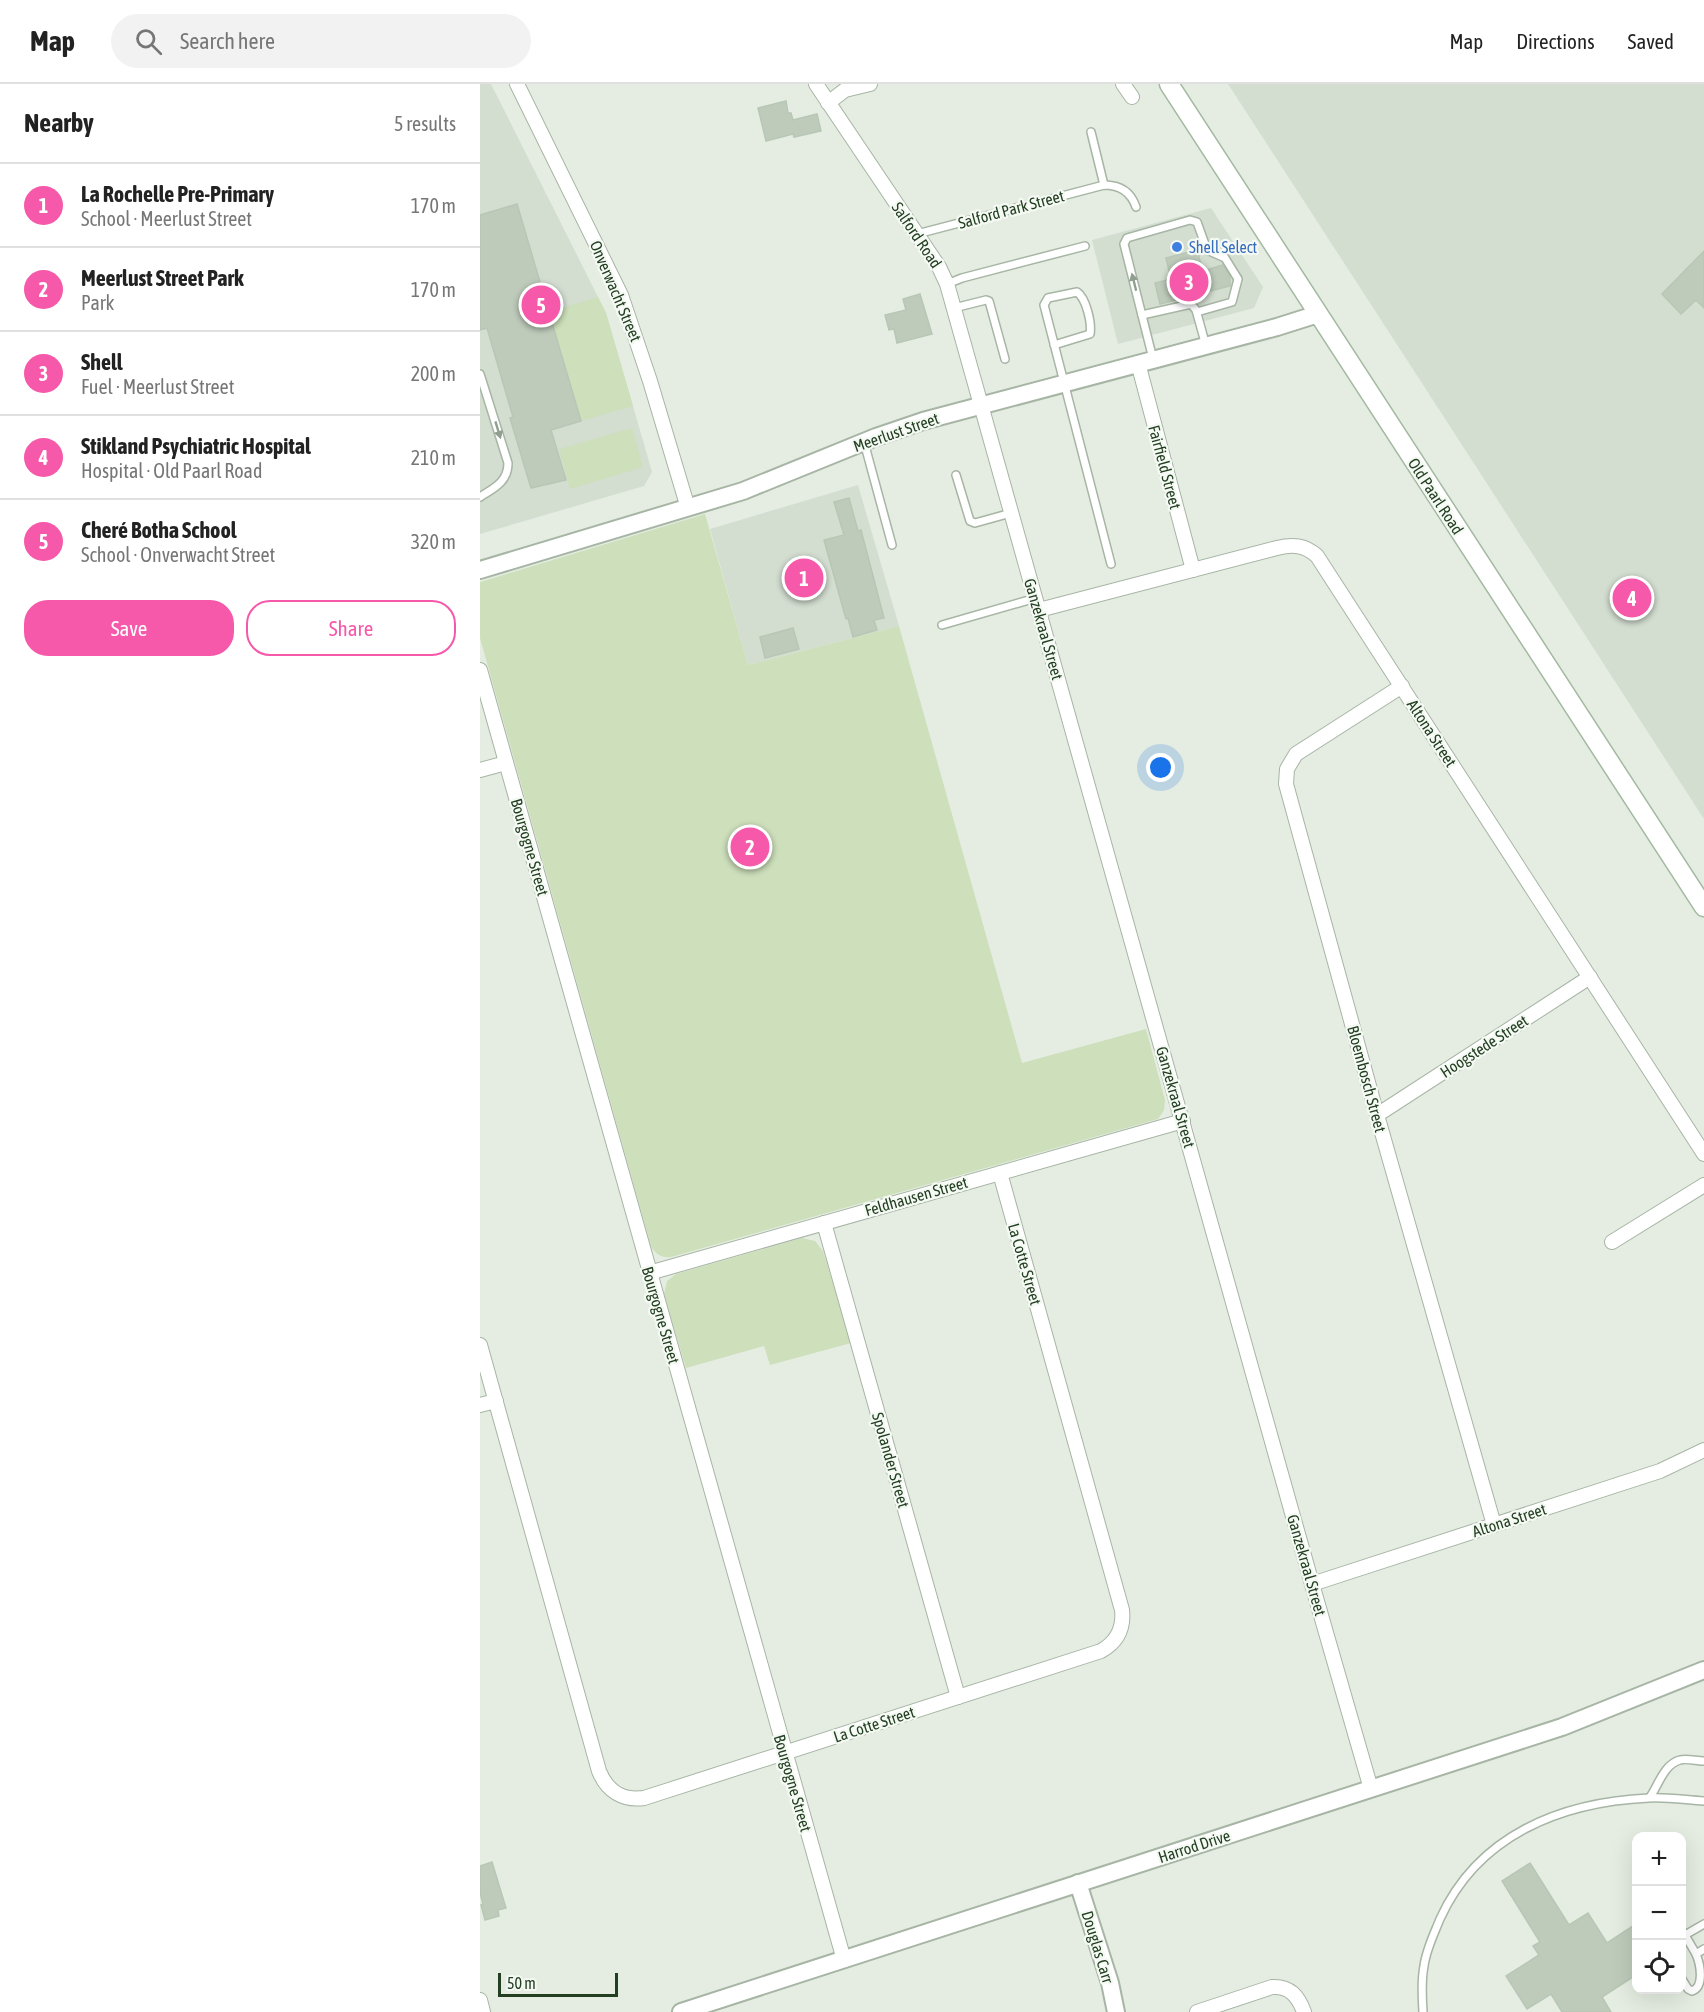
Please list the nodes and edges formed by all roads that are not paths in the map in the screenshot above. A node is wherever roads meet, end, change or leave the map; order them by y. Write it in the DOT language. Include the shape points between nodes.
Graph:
graph roads {
  1 [pos="517,84"];
  2 [pos="816,84"];
  3 [pos="870,84"];
  4 [pos="1123,84"];
  5 [pos="1168,84"];
  6 [pos="1132,97"];
  7 [pos="828,103"];
  8 [pos="1090,132"];
  9 [pos="1104,185"];
  10 [pos="1136,207"];
  11 [pos="917,234"];
  12 [pos="1085,246"];
  13 [pos="947,284"];
  14 [pos="954,308"];
  15 [pos="1197,312"];
  16 [pos="1318,314"];
  17 [pos="1142,315"];
  18 [pos="1054,345"];
  19 [pos="1206,346"];
  20 [pos="1005,359"];
  21 [pos="1146,361"];
  22 [pos="480,374"];
  23 [pos="1064,383"];
  24 [pos="982,404"];
  25 [pos="864,442"];
  26 [pos="956,475"];
  27 [pos="480,496"];
  28 [pos="688,508"];
  29 [pos="1011,513"];
  30 [pos="892,545"];
  31 [pos="1111,564"];
  32 [pos="480,570"];
  33 [pos="1192,570"];
  34 [pos="1037,604"];
  35 [pos="942,625"];
  36 [pos="480,670"];
  37 [pos="1402,686"];
  38 [pos="506,763"];
  39 [pos="480,770"];
  40 [pos="1704,907"];
  41 [pos="1590,977"];
  42 [pos="1377,1115"];
  43 [pos="1183,1121"];
  44 [pos="1704,1154"];
  45 [pos="1000,1173"];
  46 [pos="1704,1185"];
  47 [pos="824,1222"];
  48 [pos="1612,1242"];
  49 [pos="649,1273"];
  50 [pos="480,1345"];
  51 [pos="496,1401"];
  52 [pos="480,1405"];
  53 [pos="1704,1450"];
  54 [pos="1494,1525"];
  55 [pos="1312,1584"];
  56 [pos="1704,1670"];
  57 [pos="958,1697"];
  58 [pos="785,1753"];
  59 [pos="1704,1761"];
  60 [pos="1371,1789"];
  61 [pos="1650,1797"];
  62 [pos="1704,1801"];
  63 [pos="1078,1883"];
  64 [pos="1704,1924"];
  65 [pos="1686,1932"];
  66 [pos="1686,1938"];
  67 [pos="1704,1948"];
  68 [pos="1696,1954"];
  69 [pos="843,1960"];
  70 [pos="1686,1986"];
  71 [pos="480,2000"];
  72 [pos="483,2012"];
  73 [pos="681,2012"];
  74 [pos="1116,2012"];
  75 [pos="1197,2012"];
  76 [pos="1304,2012"];
  77 [pos="1423,2012"];
  1 -- 28 [label="street, Onverwacht Street" via="621,295"];
  2 -- 7 [label="street, Salford Road"];
  3 -- 7 [label="street" via="845,90"];
  4 -- 6 [label="street"];
  5 -- 16 [label="main road, Old Paarl Road"];
  7 -- 11 [label="street, Salford Road"];
  8 -- 9 [label="lane"];
  9 -- 10 [label="lane" via="1128,192"];
  9 -- 11 [label="lane, Salford Park Street"];
  11 -- 13 [label="street, Salford Road"];
  12 -- 13 [label="lane"];
  13 -- 14 [label="street, Salford Road"];
  14 -- 20 [label="lane" via="989,301"];
  14 -- 24 [label="street, Salford Road"];
  15 -- 17 [label="lane" via="1188,303"];
  17 -- 15 [label="lane, one-way" via="1126,239 1190,220 1199,224 1208,252 1225,258 1238,279 1232,303"];
  15 -- 19 [label="lane"];
  16 -- 19 [label="street, Meerlust Street"];
  16 -- 40 [label="main road, Old Paarl Road"];
  17 -- 21 [label="lane"];
  18 -- 18 [label="lane" via="1045,301 1077,292 1082,296 1090,334"];
  18 -- 23 [label="lane"];
  19 -- 21 [label="street, Meerlust Street"];
  21 -- 23 [label="street, Meerlust Street"];
  21 -- 33 [label="street, Fairfield Street"];
  22 -- 27 [label="lane, one-way" via="508,463 504,480"];
  23 -- 24 [label="street, Meerlust Street"];
  23 -- 31 [label="lane"];
  24 -- 25 [label="street, Meerlust Street"];
  24 -- 29 [label="street, Ganzekraal Street"];
  25 -- 28 [label="street, Meerlust Street" via="765,483"];
  25 -- 30 [label="lane"];
  26 -- 29 [label="lane" via="970,521"];
  28 -- 32 [label="street, Meerlust Street"];
  29 -- 34 [label="street, Ganzekraal Street"];
  33 -- 34 [label="street, Altona Street"];
  33 -- 37 [label="street, Altona Street" via="1285,546 1309,550 1317,556"];
  34 -- 35 [label="lane"];
  34 -- 43 [label="street, Ganzekraal Street"];
  36 -- 38 [label="street, Bourgogne Street"];
  37 -- 41 [label="street, Altona Street"];
  37 -- 42 [label="street, Bloembosch Street" via="1303,748 1291,761 1286,777"];
  38 -- 39 [label="street"];
  38 -- 49 [label="street, Bourgogne Street"];
  41 -- 42 [label="street, Hoogstede Street"];
  41 -- 44 [label="street, Altona Street"];
  42 -- 54 [label="street, Bloembosch Street"];
  43 -- 45 [label="street, Feldhausen Street"];
  43 -- 55 [label="street, Ganzekraal Street"];
  45 -- 47 [label="street, Feldhausen Street"];
  45 -- 57 [label="street, La Cotte Street" via="1123,1621 1116,1640 1101,1651"];
  46 -- 48 [label="street"];
  47 -- 49 [label="street, Feldhausen Street"];
  47 -- 57 [label="street, Spolander Street"];
  49 -- 58 [label="street, Bourgogne Street"];
  50 -- 51 [label="street, La Cotte Street"];
  51 -- 52 [label="street"];
  51 -- 58 [label="street, La Cotte Street" via="606,1785 625,1797 644,1798"];
  53 -- 54 [label="street, Altona Street" via="1660,1471"];
  54 -- 55 [label="street, Altona Street"];
  55 -- 60 [label="street, Ganzekraal Street"];
  56 -- 60 [label="street, Harrod Drive" via="1562,1727"];
  57 -- 58 [label="street, La Cotte Street"];
  58 -- 69 [label="street, Bourgogne Street"];
  59 -- 61 [label="lane" via="1676,1761"];
  60 -- 63 [label="street, Harrod Drive"];
  61 -- 62 [label="lane"];
  61 -- 77 [label="lane" via="1586,1806 1543,1820 1499,1845 1475,1866 1448,1902 1430,1942 1424,1966"];
  63 -- 69 [label="street, Harrod Drive"];
  63 -- 74 [label="street, Douglas Carr"];
  64 -- 65 [label="lane"];
  66 -- 68 [label="lane"];
  67 -- 68 [label="lane"];
  68 -- 70 [label="lane" via="1702,1984 1692,1991"];
  69 -- 73 [label="street, Harrod Drive"];
  71 -- 72 [label="street"];
  75 -- 76 [label="street" via="1272,1987 1295,1994"];
}
